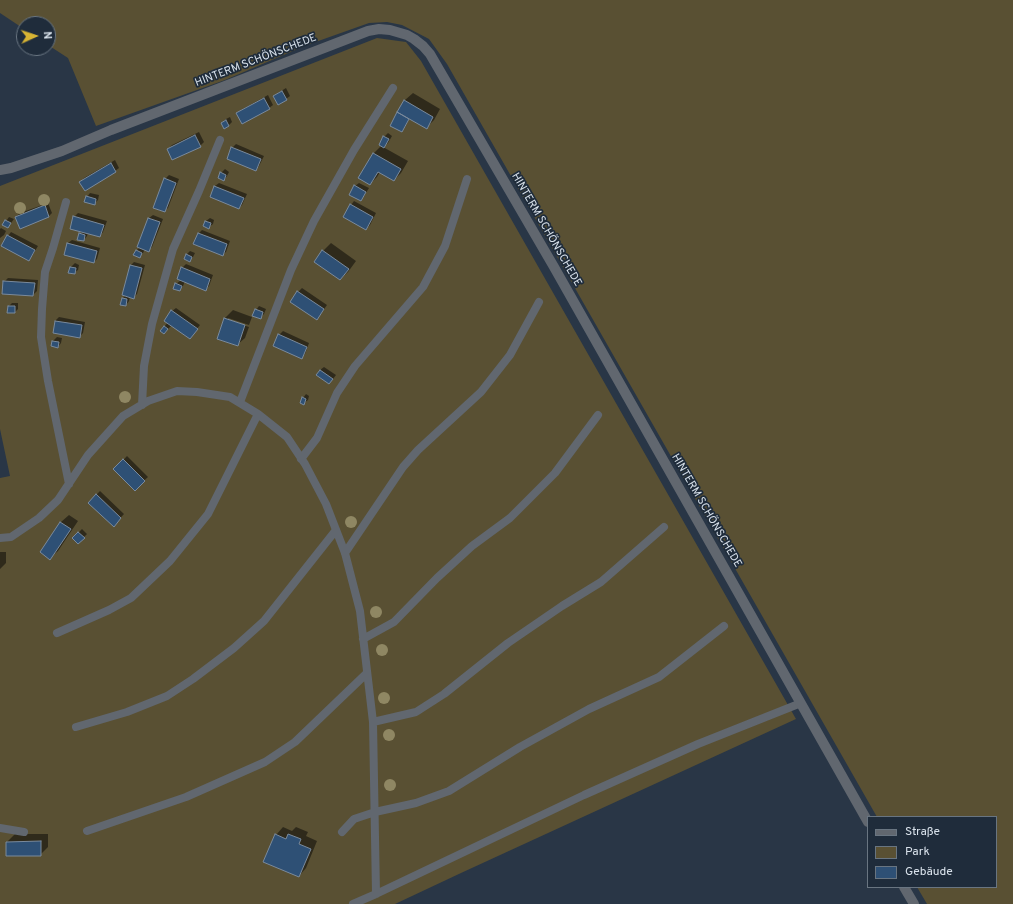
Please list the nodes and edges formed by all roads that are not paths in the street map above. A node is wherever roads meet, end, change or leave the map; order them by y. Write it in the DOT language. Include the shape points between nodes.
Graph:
graph roads {
  1 [pos="393,88"];
  2 [pos="220,140"];
  3 [pos="0,170"];
  4 [pos="467,179"];
  5 [pos="66,202"];
  6 [pos="539,302"];
  7 [pos="240,402"];
  8 [pos="142,405"];
  9 [pos="258,414"];
  10 [pos="598,415"];
  11 [pos="301,459"];
  12 [pos="69,484"];
  13 [pos="664,527"];
  14 [pos="336,530"];
  15 [pos="0,538"];
  16 [pos="345,553"];
  17 [pos="724,626"];
  18 [pos="57,633"];
  19 [pos="363,639"];
  20 [pos="367,673"];
  21 [pos="801,703"];
  22 [pos="373,722"];
  23 [pos="76,728"];
  24 [pos="374,812"];
  25 [pos="867,820"];
  26 [pos="0,828"];
  27 [pos="87,831"];
  28 [pos="24,832"];
  29 [pos="342,832"];
  30 [pos="905,888"];
  31 [pos="376,894"];
  32 [pos="353,904"];
  33 [pos="914,904"];
  1 -- 7 [label="lane" via="314,221 291,270"];
  2 -- 8 [label="lane" via="173,249 144,366"];
  3 -- 21 [label="street, HINTERM SCHÖNSCHEDE" via="62,151 368,31 390,30 407,35 430,54"];
  4 -- 11 [label="lane" via="445,246 423,287 355,366 337,393 317,438"];
  5 -- 12 [label="lane" via="45,272 41,336"];
  6 -- 16 [label="lane" via="510,355 481,392 403,467"];
  7 -- 8 [label="lane" via="230,397 177,391"];
  7 -- 9 [label="lane"];
  8 -- 12 [label="lane" via="124,416 88,455"];
  9 -- 11 [label="lane" via="287,437"];
  9 -- 18 [label="lane" via="208,514 170,561 131,598"];
  10 -- 19 [label="lane" via="555,473 510,518 472,546 394,622"];
  11 -- 14 [label="lane" via="326,504"];
  12 -- 15 [label="lane" via="58,500 39,518 11,536"];
  13 -- 22 [label="lane" via="601,582 508,643 444,694 416,712"];
  14 -- 16 [label="lane"];
  14 -- 23 [label="lane" via="264,622 192,680 167,696"];
  16 -- 19 [label="lane" via="360,611"];
  17 -- 24 [label="lane" via="659,677 589,709 520,747 449,791 416,803"];
  19 -- 20 [label="lane"];
  20 -- 22 [label="lane"];
  20 -- 27 [label="lane" via="295,742 265,762 186,797"];
  21 -- 25 [label="street, HINTERM SCHÖNSCHEDE"];
  21 -- 31 [label="lane" via="698,744 584,795"];
  22 -- 24 [label="lane"];
  24 -- 29 [label="lane" via="354,819"];
  24 -- 31 [label="lane"];
  26 -- 28 [label="lane"];
  30 -- 33 [label="street"];
  31 -- 32 [label="lane"];
}
